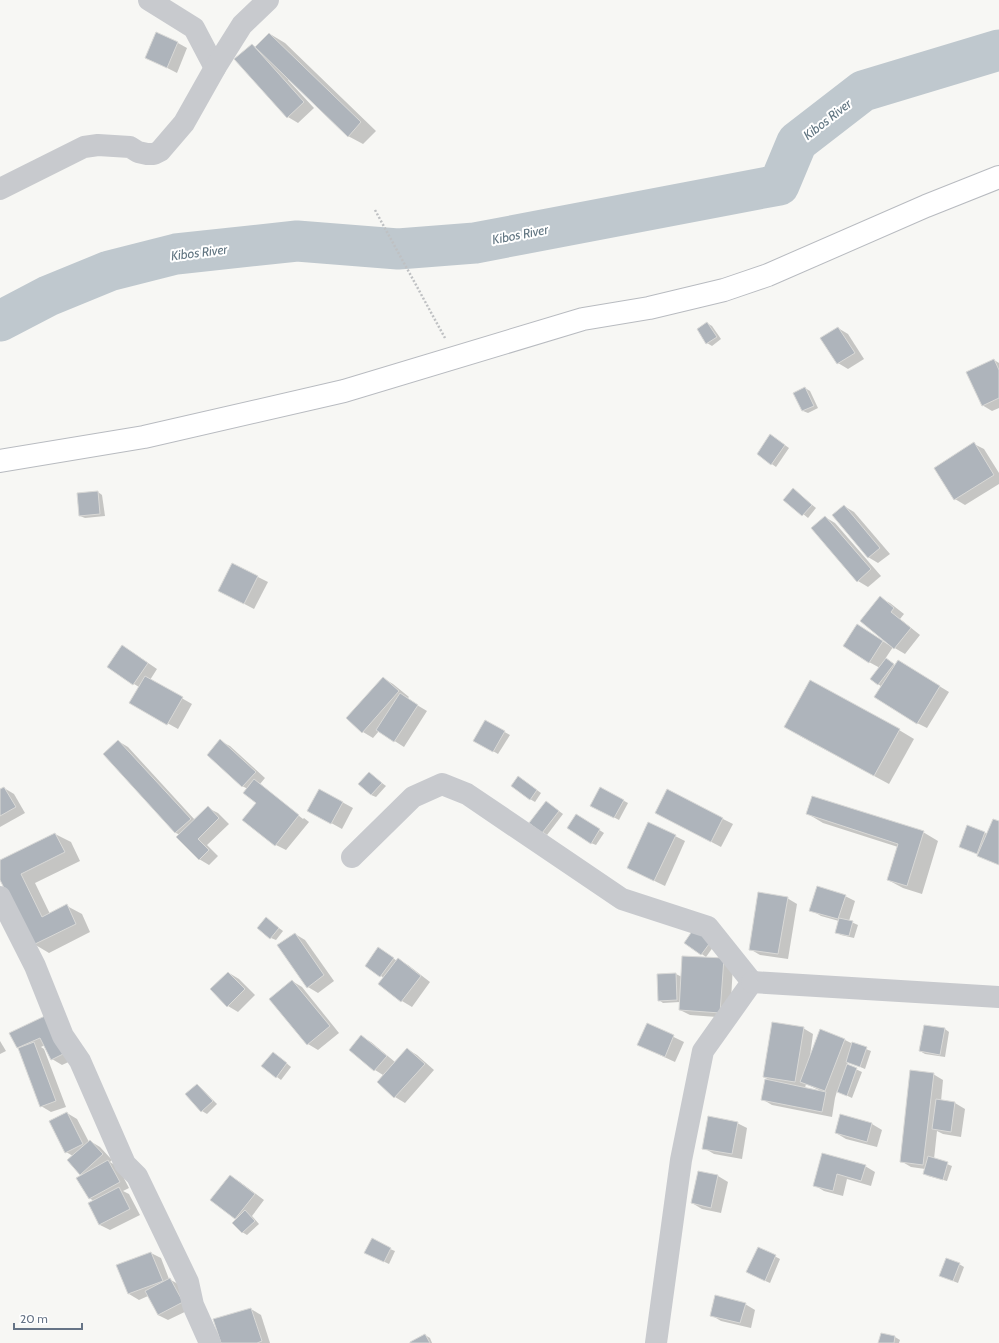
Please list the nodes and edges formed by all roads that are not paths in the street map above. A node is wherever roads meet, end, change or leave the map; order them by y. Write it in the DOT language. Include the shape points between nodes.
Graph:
graph roads {
  1 [pos="149,0"];
  2 [pos="268,0"];
  3 [pos="215,68"];
  4 [pos="999,177"];
  5 [pos="0,189"];
  6 [pos="0,461"];
  7 [pos="352,857"];
  8 [pos="0,898"];
  9 [pos="752,982"];
  10 [pos="999,997"];
  11 [pos="210,1343"];
  12 [pos="656,1343"];
  1 -- 3 [label="street" via="194,28"];
  2 -- 3 [label="street" via="242,24"];
  3 -- 5 [label="street" via="184,123 160,151 147,154 130,147 84,147"];
  4 -- 6 [label="main road" via="768,275 724,290 649,308 583,319 344,391 144,437"];
  7 -- 9 [label="street" via="413,797 442,784 467,794 622,899 708,927"];
  8 -- 11 [label="street" via="35,966 63,1036 80,1061 125,1164 137,1176 188,1282 193,1305"];
  9 -- 10 [label="street"];
  9 -- 12 [label="street" via="703,1051 681,1160"];
}
